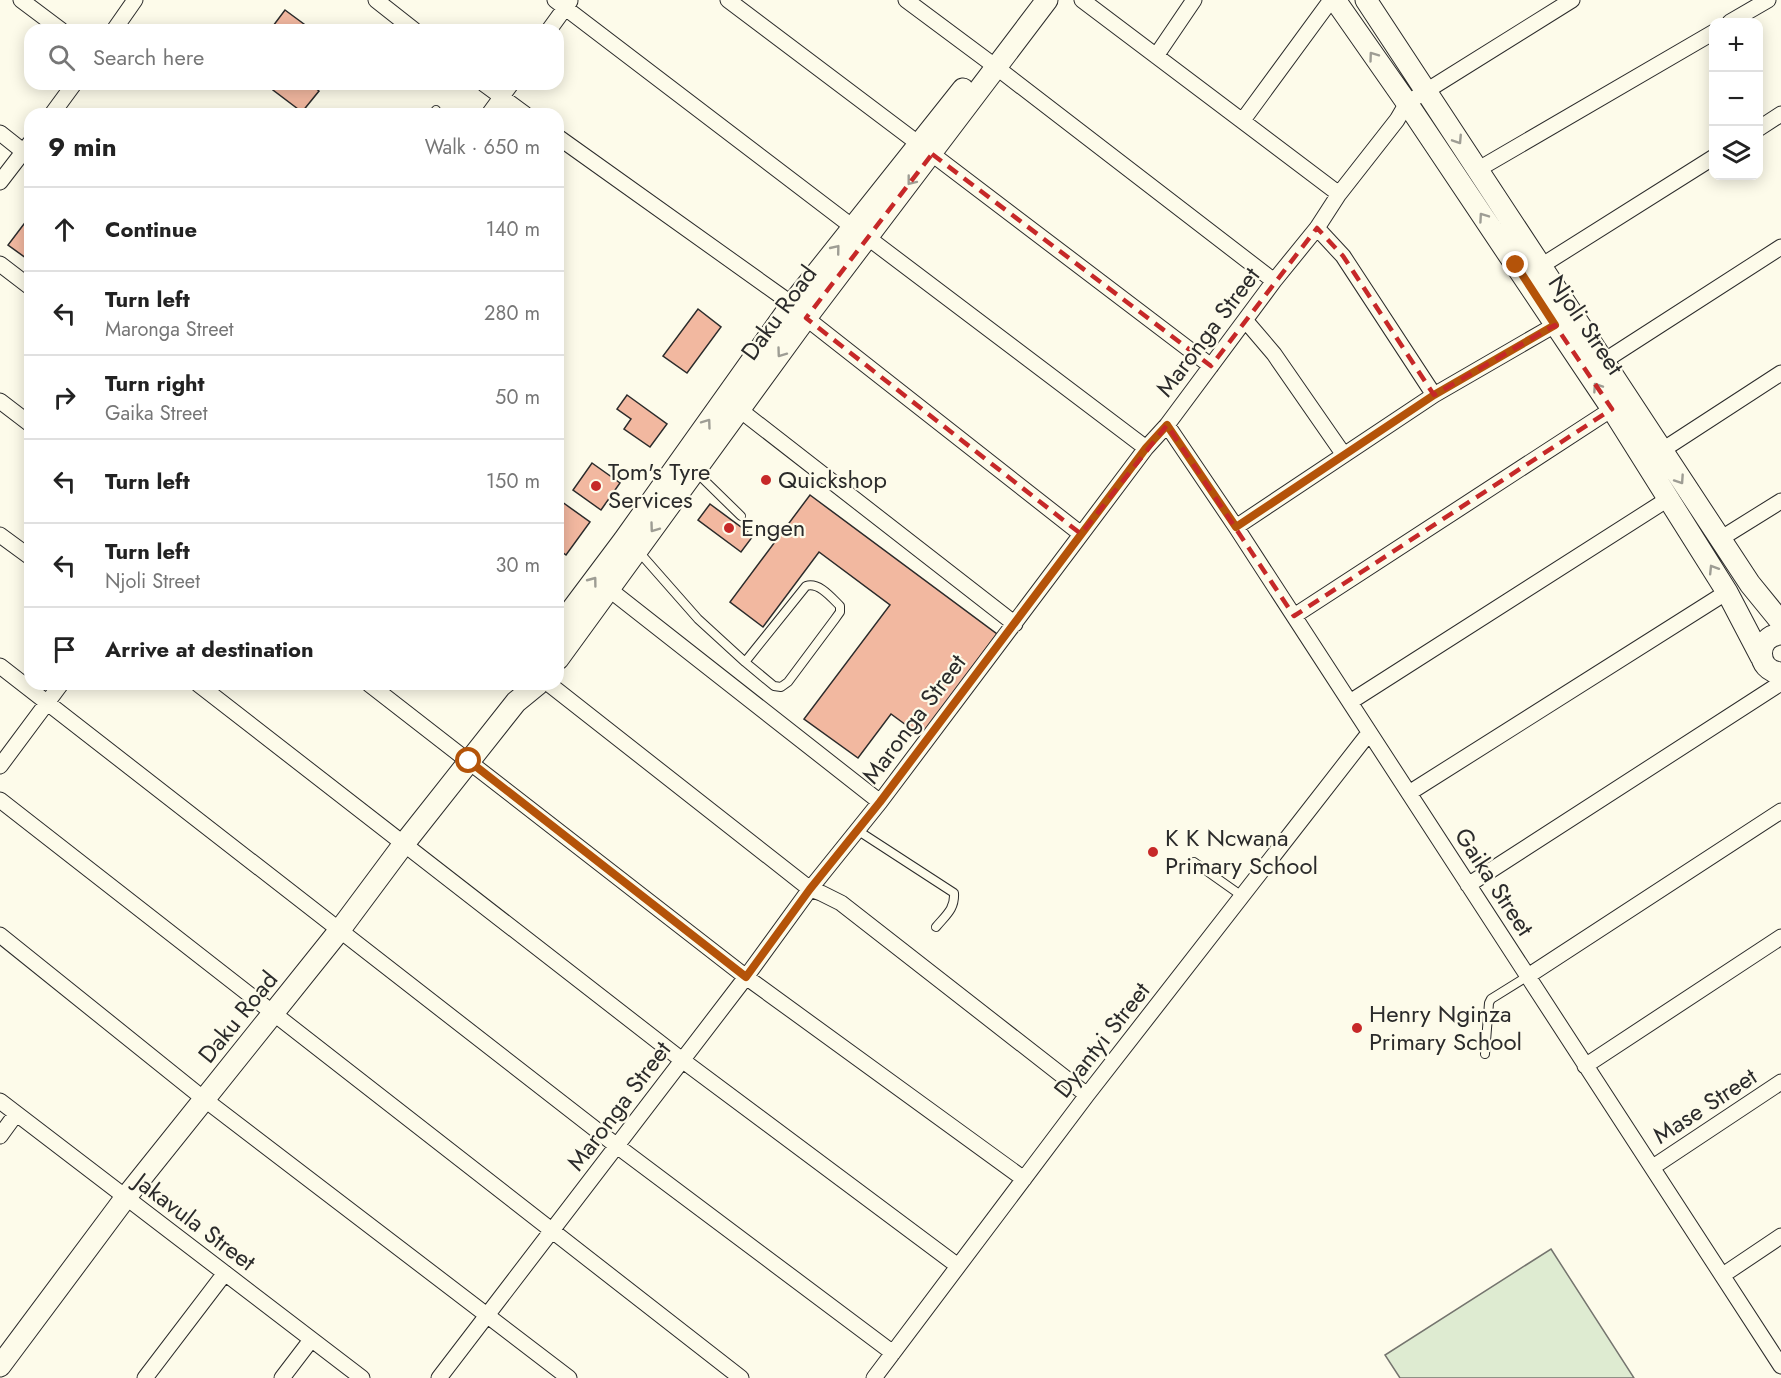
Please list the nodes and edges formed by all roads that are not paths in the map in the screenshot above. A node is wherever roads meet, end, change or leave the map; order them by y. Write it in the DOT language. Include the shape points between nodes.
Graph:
graph roads {
  1 [pos="21,0"];
  2 [pos="135,0"];
  3 [pos="376,0"];
  4 [pos="728,0"];
  5 [pos="906,0"];
  6 [pos="1032,0"];
  7 [pos="1047,0"];
  8 [pos="1082,0"];
  9 [pos="1194,0"];
  10 [pos="1333,0"];
  11 [pos="1572,0"];
  12 [pos="1768,0"];
  13 [pos="1370,1"];
  14 [pos="564,3"];
  15 [pos="1737,18"];
  16 [pos="52,24"];
  17 [pos="118,24"];
  18 [pos="406,24"];
  19 [pos="552,24"];
  20 [pos="1709,34"];
  21 [pos="1156,56"];
  22 [pos="991,64"];
  23 [pos="70,90"];
  24 [pos="492,90"];
  25 [pos="507,90"];
  26 [pos="1426,91"];
  27 [pos="502,97"];
  28 [pos="1407,103"];
  29 [pos="56,108"];
  30 [pos="494,108"];
  31 [pos="517,108"];
  32 [pos="1781,114"];
  33 [pos="1243,120"];
  34 [pos="1763,126"];
  35 [pos="0,133"];
  36 [pos="564,141"];
  37 [pos="24,145"];
  38 [pos="925,149"];
  39 [pos="24,151"];
  40 [pos="1709,160"];
  41 [pos="1477,170"];
  42 [pos="0,182"];
  43 [pos="1340,194"];
  44 [pos="1317,228"];
  45 [pos="860,232"];
  46 [pos="1781,247"];
  47 [pos="0,264"];
  48 [pos="1541,266"];
  49 [pos="1274,281"];
  50 [pos="24,282"];
  51 [pos="799,311"];
  52 [pos="1245,320"];
  53 [pos="1555,325"];
  54 [pos="1604,361"];
  55 [pos="1211,366"];
  56 [pos="1781,373"];
  57 [pos="1434,395"];
  58 [pos="0,401"];
  59 [pos="1612,409"];
  60 [pos="740,410"];
  61 [pos="24,419"];
  62 [pos="1167,425"];
  63 [pos="1146,448"];
  64 [pos="1661,451"];
  65 [pos="1344,455"];
  66 [pos="695,472"];
  67 [pos="1668,498"];
  68 [pos="1781,501"];
  69 [pos="741,516"];
  70 [pos="1236,527"];
  71 [pos="1081,534"];
  72 [pos="0,535"];
  73 [pos="1720,539"];
  74 [pos="631,545"];
  75 [pos="24,553"];
  76 [pos="610,590"];
  77 [pos="1727,592"];
  78 [pos="1294,616"];
  79 [pos="564,621"];
  80 [pos="1781,622"];
  81 [pos="1015,624"];
  82 [pos="1781,634"];
  83 [pos="564,651"];
  84 [pos="744,662"];
  85 [pos="0,666"];
  86 [pos="1775,673"];
  87 [pos="24,684"];
  88 [pos="33,690"];
  89 [pos="57,690"];
  90 [pos="206,690"];
  91 [pos="377,690"];
  92 [pos="557,690"];
  93 [pos="519,693"];
  94 [pos="48,701"];
  95 [pos="1350,702"];
  96 [pos="1369,733"];
  97 [pos="469,761"];
  98 [pos="0,766"];
  99 [pos="1409,793"];
  100 [pos="0,800"];
  101 [pos="880,802"];
  102 [pos="1781,811"];
  103 [pos="857,830"];
  104 [pos="403,845"];
  105 [pos="1194,862"];
  106 [pos="1468,885"];
  107 [pos="810,889"];
  108 [pos="1242,896"];
  109 [pos="936,927"];
  110 [pos="339,931"];
  111 [pos="0,935"];
  112 [pos="1781,937"];
  113 [pos="1528,976"];
  114 [pos="746,977"];
  115 [pos="273,1015"];
  116 [pos="1485,1054"];
  117 [pos="682,1060"];
  118 [pos="1585,1066"];
  119 [pos="1781,1082"];
  120 [pos="1087,1095"];
  121 [pos="204,1099"];
  122 [pos="0,1101"];
  123 [pos="16,1114"];
  124 [pos="0,1136"];
  125 [pos="617,1146"];
  126 [pos="1653,1167"];
  127 [pos="1024,1179"];
  128 [pos="126,1197"];
  129 [pos="553,1231"];
  130 [pos="1781,1236"];
  131 [pos="958,1266"];
  132 [pos="225,1273"];
  133 [pos="1722,1275"];
  134 [pos="488,1315"];
  135 [pos="311,1340"];
  136 [pos="892,1353"];
  137 [pos="1780,1363"];
  138 [pos="0,1365"];
  139 [pos="145,1378"];
  140 [pos="282,1378"];
  141 [pos="362,1378"];
  142 [pos="439,1378"];
  143 [pos="570,1378"];
  144 [pos="741,1378"];
  145 [pos="874,1378"];
  1 -- 16 [label="street"];
  2 -- 17 [label="street"];
  3 -- 18 [label="street"];
  4 -- 38 [label="street"];
  5 -- 22 [label="street"];
  6 -- 22 [label="street, Daku Road"];
  7 -- 22 [label="street, Daku Road"];
  8 -- 21 [label="street"];
  9 -- 21 [label="street"];
  28 -- 10 [label="street, Njoli Street, one-way"];
  10 -- 33 [label="street"];
  11 -- 26 [label="street, Maronga Street"];
  12 -- 15 [label="street"];
  13 -- 26 [label="street, Njoli Street"];
  14 -- 19 [label="street"];
  14 -- 45 [label="street"];
  20 -- 41 [label="street"];
  21 -- 33 [label="street"];
  22 -- 38 [label="street, Daku Road"];
  22 -- 49 [label="street"];
  23 -- 29 [label="street"];
  24 -- 27 [label="street"];
  25 -- 27 [label="street"];
  26 -- 28 [label="street, Maronga Street"];
  26 -- 41 [label="street, Njoli Street, one-way"];
  27 -- 30 [label="street"];
  27 -- 31 [label="street"];
  28 -- 43 [label="street, Maronga Street"];
  53 -- 28 [label="street, Njoli Street, one-way"];
  32 -- 34 [label="street"];
  33 -- 43 [label="street"];
  35 -- 37 [label="street"];
  36 -- 51 [label="street"];
  38 -- 45 [label="street, Daku Road"];
  38 -- 55 [label="street"];
  39 -- 42 [label="street"];
  40 -- 48 [label="street"];
  41 -- 48 [label="street, Njoli Street"];
  43 -- 44 [label="street, Maronga Street"];
  44 -- 49 [label="street, Maronga Street"];
  44 -- 57 [label="street" via="1343,256"];
  45 -- 51 [label="street, Daku Road"];
  45 -- 63 [label="street"];
  46 -- 54 [label="street"];
  47 -- 50 [label="street"];
  48 -- 54 [label="street, Njoli Street"];
  49 -- 52 [label="street, Maronga Street"];
  51 -- 60 [label="street, Daku Road, one-way"];
  51 -- 71 [label="street"];
  74 -- 51 [label="street, Daku Road, one-way"];
  52 -- 55 [label="street, Maronga Street"];
  52 -- 65 [label="street" via="1274,354"];
  53 -- 57 [label="street"];
  59 -- 53 [label="street, Njoli Street, one-way"];
  54 -- 64 [label="street, Njoli Street"];
  55 -- 62 [label="street, Maronga Street"];
  56 -- 64 [label="street"];
  57 -- 65 [label="street"];
  58 -- 61 [label="street"];
  59 -- 67 [label="street, Njoli Street"];
  59 -- 78 [label="street"];
  60 -- 66 [label="street, Daku Road"];
  60 -- 81 [label="street"];
  62 -- 63 [label="street, Maronga Street"];
  62 -- 70 [label="street, Gaika Street"];
  63 -- 71 [label="street, Maronga Street"];
  64 -- 73 [label="street, Njoli Street, one-way"];
  65 -- 70 [label="street"];
  66 -- 69 [label="lane"];
  66 -- 74 [label="street, Daku Road, one-way"];
  77 -- 67 [label="street, Njoli Street, one-way"];
  67 -- 95 [label="street"];
  68 -- 73 [label="street"];
  70 -- 78 [label="street, Gaika Street"];
  71 -- 81 [label="street, Maronga Street"];
  72 -- 75 [label="street"];
  73 -- 80 [label="street, Njoli Street"];
  74 -- 76 [label="street, Daku Road"];
  79 -- 74 [label="street, Daku Road, one-way"];
  74 -- 84 [label="lane" via="698,619"];
  76 -- 83 [label="street, Daku Road"];
  76 -- 101 [label="street"];
  77 -- 86 [label="street, Njoli Street"];
  77 -- 99 [label="street"];
  78 -- 95 [label="street, Gaika Street"];
  81 -- 101 [label="street, Maronga Street"];
  82 -- 86 [label="street" via="1767,639 1763,645"];
  84 -- 84 [label="lane" via="774,686 784,686 835,620 840,606 819,586 806,586"];
  85 -- 87 [label="street"];
  86 -- 106 [label="street"];
  88 -- 94 [label="street"];
  89 -- 94 [label="street"];
  90 -- 104 [label="street"];
  91 -- 97 [label="street"];
  92 -- 107 [label="street"];
  93 -- 97 [label="street, Daku Road"];
  94 -- 98 [label="street"];
  94 -- 110 [label="street"];
  95 -- 96 [label="street, Gaika Street"];
  96 -- 99 [label="street, Gaika Street"];
  96 -- 108 [label="street, Dyantyi Street"];
  97 -- 104 [label="street, Daku Road"];
  97 -- 114 [label="street"];
  99 -- 106 [label="street, Gaika Street"];
  100 -- 115 [label="street"];
  101 -- 103 [label="street, Maronga Street"];
  102 -- 113 [label="street"];
  103 -- 107 [label="street, Maronga Street"];
  103 -- 109 [label="lane" via="954,893 955,903"];
  104 -- 110 [label="street, Daku Road"];
  104 -- 117 [label="street"];
  105 -- 108 [label="lane"];
  106 -- 113 [label="street, Gaika Street"];
  107 -- 114 [label="street, Maronga Street"];
  107 -- 120 [label="street" via="842,903"];
  108 -- 120 [label="street, Dyantyi Street"];
  110 -- 115 [label="street, Daku Road"];
  110 -- 125 [label="street"];
  111 -- 121 [label="street"];
  112 -- 118 [label="street"];
  113 -- 116 [label="lane" via="1489,1003"];
  113 -- 118 [label="street, Gaika Street"];
  114 -- 117 [label="street, Maronga Street"];
  114 -- 127 [label="street"];
  115 -- 121 [label="street, Daku Road"];
  115 -- 129 [label="street"];
  117 -- 125 [label="street, Maronga Street"];
  117 -- 131 [label="street"];
  118 -- 126 [label="street, Gaika Street"];
  119 -- 126 [label="street, Mase Street"];
  120 -- 127 [label="street, Dyantyi Street"];
  121 -- 128 [label="street, Daku Road"];
  121 -- 134 [label="street"];
  122 -- 123 [label="street, Jakavula Street"];
  123 -- 124 [label="street"];
  123 -- 128 [label="street, Jakavula Street"];
  125 -- 129 [label="street, Maronga Street"];
  125 -- 136 [label="street"];
  126 -- 133 [label="street, Gaika Street"];
  127 -- 131 [label="street, Dyantyi Street"];
  128 -- 132 [label="street, Jakavula Street"];
  128 -- 138 [label="street, Daku Road"];
  129 -- 134 [label="street, Maronga Street"];
  129 -- 144 [label="street"];
  130 -- 133 [label="street"];
  131 -- 136 [label="street, Dyantyi Street"];
  132 -- 135 [label="street, Jakavula Street"];
  132 -- 139 [label="street"];
  133 -- 137 [label="street, Gaika Street"];
  134 -- 142 [label="street, Maronga Street"];
  134 -- 143 [label="street"];
  135 -- 140 [label="street"];
  135 -- 141 [label="street, Jakavula Street"];
  136 -- 145 [label="street, Dyantyi Street"];
}
